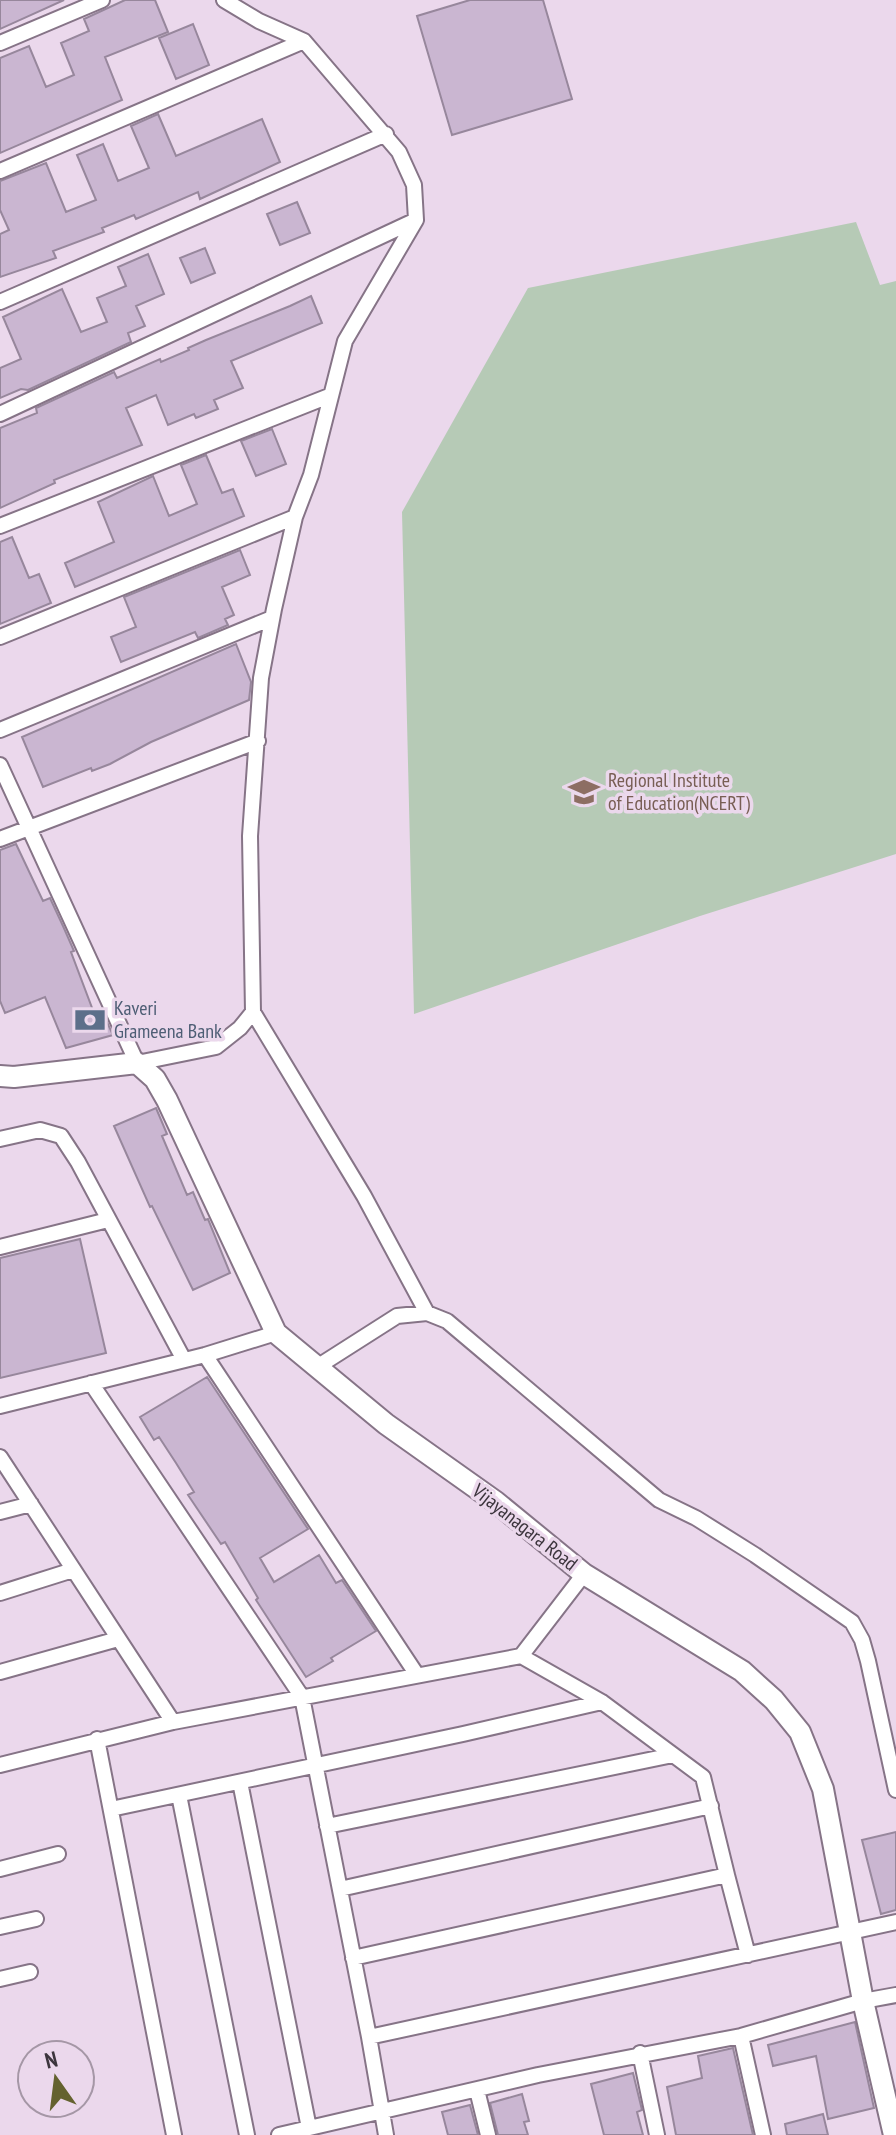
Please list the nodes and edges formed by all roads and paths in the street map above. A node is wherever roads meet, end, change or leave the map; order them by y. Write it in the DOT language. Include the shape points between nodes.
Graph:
graph roads {
  1 [pos="102,0"];
  2 [pos="224,0"];
  3 [pos="304,41"];
  4 [pos="0,43"];
  5 [pos="386,134"];
  6 [pos="0,171"];
  7 [pos="416,220"];
  8 [pos="0,302"];
  9 [pos="329,396"];
  10 [pos="0,414"];
  11 [pos="295,517"];
  12 [pos="0,526"];
  13 [pos="272,618"];
  14 [pos="0,637"];
  15 [pos="0,730"];
  16 [pos="258,741"];
  17 [pos="0,765"];
  18 [pos="28,826"];
  19 [pos="0,839"];
  20 [pos="253,1012"];
  21 [pos="137,1063"];
  22 [pos="0,1076"];
  23 [pos="0,1139"];
  24 [pos="108,1220"];
  25 [pos="0,1247"];
  26 [pos="427,1313"];
  27 [pos="276,1333"];
  28 [pos="205,1355"];
  29 [pos="184,1360"];
  30 [pos="317,1367"];
  31 [pos="91,1383"];
  32 [pos="0,1406"];
  33 [pos="0,1457"];
  34 [pos="31,1504"];
  35 [pos="0,1512"];
  36 [pos="73,1570"];
  37 [pos="584,1574"];
  38 [pos="0,1593"];
  39 [pos="118,1639"];
  40 [pos="521,1656"];
  41 [pos="0,1672"];
  42 [pos="417,1675"];
  43 [pos="302,1697"];
  44 [pos="602,1702"];
  45 [pos="173,1722"];
  46 [pos="97,1739"];
  47 [pos="673,1755"];
  48 [pos="0,1765"];
  49 [pos="315,1766"];
  50 [pos="240,1782"];
  51 [pos="895,1784"];
  52 [pos="179,1795"];
  53 [pos="711,1806"];
  54 [pos="111,1809"];
  55 [pos="327,1826"];
  56 [pos="58,1854"];
  57 [pos="0,1869"];
  58 [pos="727,1875"];
  59 [pos="340,1889"];
  60 [pos="36,1919"];
  61 [pos="896,1922"];
  62 [pos="0,1927"];
  63 [pos="851,1931"];
  64 [pos="748,1955"];
  65 [pos="353,1958"];
  66 [pos="30,1972"];
  67 [pos="0,1979"];
  68 [pos="896,1995"];
  69 [pos="863,2001"];
  70 [pos="741,2036"];
  71 [pos="369,2037"];
  72 [pos="640,2053"];
  73 [pos="477,2090"];
  74 [pos="380,2112"];
  75 [pos="309,2128"];
  76 [pos="174,2135"];
  77 [pos="247,2135"];
  78 [pos="279,2135"];
  79 [pos="386,2135"];
  80 [pos="488,2135"];
  81 [pos="657,2135"];
  82 [pos="763,2135"];
  83 [pos="894,2135"];
  1 -- 4 [label="street"];
  2 -- 3 [label="street"];
  3 -- 5 [label="street"];
  3 -- 6 [label="street"];
  5 -- 7 [label="street" via="414,185"];
  5 -- 8 [label="street"];
  7 -- 9 [label="street" via="345,341"];
  7 -- 10 [label="street"];
  9 -- 11 [label="street" via="311,475"];
  9 -- 12 [label="street"];
  11 -- 13 [label="street"];
  11 -- 14 [label="street"];
  13 -- 15 [label="street"];
  13 -- 16 [label="street" via="261,678"];
  16 -- 18 [label="street"];
  16 -- 20 [label="street" via="250,836"];
  17 -- 18 [label="street"];
  18 -- 19 [label="street"];
  18 -- 21 [label="street"];
  20 -- 21 [label="street" via="216,1047"];
  20 -- 26 [label="street" via="364,1196"];
  21 -- 22 [label="street"];
  21 -- 27 [label="street, Vijayanagara Road" via="167,1100"];
  23 -- 24 [label="street" via="40,1130 61,1136"];
  24 -- 25 [label="street"];
  24 -- 29 [label="street"];
  26 -- 30 [label="street" via="397,1316"];
  26 -- 51 [label="street" via="447,1321 659,1500 755,1555 852,1622 868,1661"];
  27 -- 28 [label="street"];
  27 -- 30 [label="street, Vijayanagara Road"];
  28 -- 29 [label="street"];
  28 -- 42 [label="street"];
  29 -- 31 [label="street"];
  30 -- 37 [label="street, Vijayanagara Road"];
  31 -- 32 [label="street"];
  31 -- 43 [label="street"];
  33 -- 34 [label="street"];
  34 -- 35 [label="street"];
  34 -- 36 [label="street"];
  36 -- 38 [label="street"];
  36 -- 39 [label="street"];
  37 -- 40 [label="street"];
  37 -- 63 [label="street, Vijayanagara Road" via="742,1671 800,1732 823,1789"];
  39 -- 41 [label="street"];
  39 -- 45 [label="street"];
  40 -- 42 [label="street"];
  40 -- 44 [label="street"];
  42 -- 43 [label="street"];
  43 -- 45 [label="street"];
  43 -- 49 [label="street"];
  44 -- 47 [label="street"];
  44 -- 49 [label="street"];
  45 -- 46 [label="street"];
  46 -- 48 [label="street"];
  46 -- 54 [label="street"];
  47 -- 53 [label="street" via="703,1777"];
  47 -- 55 [label="street"];
  49 -- 50 [label="street"];
  49 -- 55 [label="street"];
  50 -- 52 [label="street"];
  50 -- 75 [label="street"];
  52 -- 54 [label="street"];
  52 -- 77 [label="street"];
  53 -- 58 [label="street"];
  53 -- 59 [label="street"];
  54 -- 76 [label="street"];
  55 -- 59 [label="street"];
  56 -- 57 [label="street"];
  58 -- 64 [label="street"];
  58 -- 65 [label="street"];
  59 -- 65 [label="street"];
  60 -- 62 [label="street"];
  61 -- 63 [label="street"];
  63 -- 64 [label="street"];
  63 -- 69 [label="street, Vijayanagara Road"];
  64 -- 71 [label="street"];
  65 -- 71 [label="street"];
  66 -- 67 [label="street"];
  68 -- 69 [label="street"];
  69 -- 70 [label="street"];
  69 -- 83 [label="street, Vijayanagara Road"];
  70 -- 72 [label="street"];
  70 -- 82 [label="street"];
  71 -- 74 [label="street"];
  72 -- 73 [label="street"];
  72 -- 81 [label="street"];
  73 -- 74 [label="street"];
  73 -- 80 [label="street"];
  74 -- 75 [label="street"];
  74 -- 79 [label="street"];
  75 -- 78 [label="street"];
}
